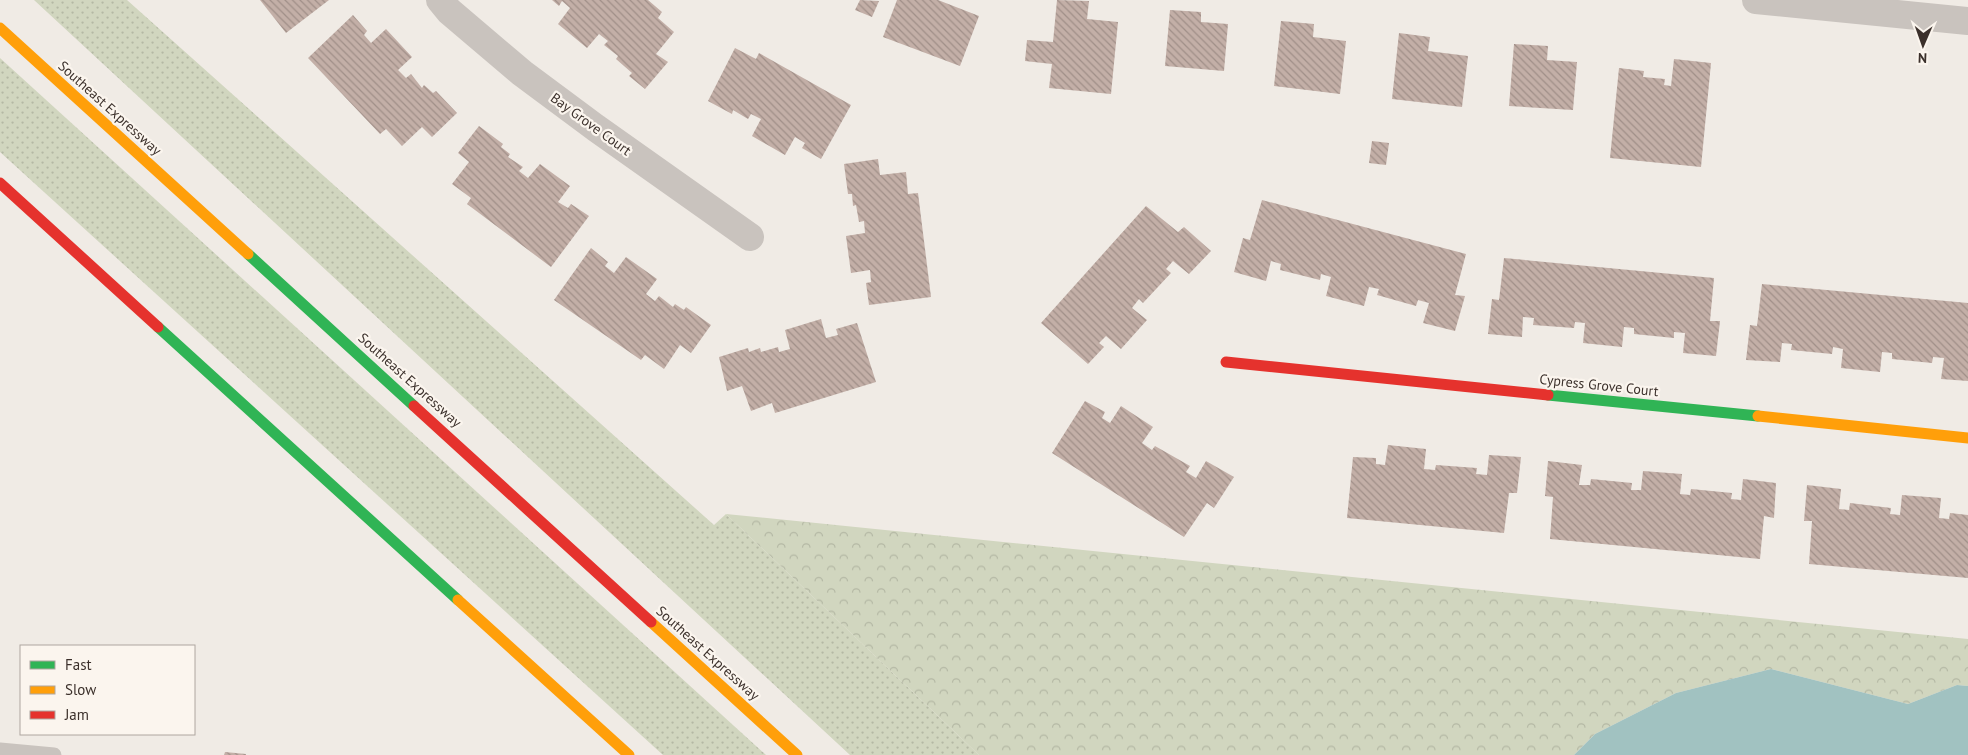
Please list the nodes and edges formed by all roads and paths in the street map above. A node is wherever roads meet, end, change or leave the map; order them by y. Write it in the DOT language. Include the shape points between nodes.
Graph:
graph roads {
  1 [pos="440,0"];
  2 [pos="1756,0"];
  3 [pos="1968,21"];
  4 [pos="0,28"];
  5 [pos="0,183"];
  6 [pos="750,237"];
  7 [pos="1226,362"];
  8 [pos="1968,438"];
  9 [pos="0,750"];
  10 [pos="54,755"];
  11 [pos="629,755"];
  12 [pos="797,755"];
  1 -- 6 [label="street, Bay Grove Court" via="522,72"];
  2 -- 3 [label="street"];
  4 -- 12 [label="main road, Southeast Expressway"];
  5 -- 11 [label="main road"];
  7 -- 8 [label="main road, Cypress Grove Court"];
  9 -- 10 [label="lane"];
}
